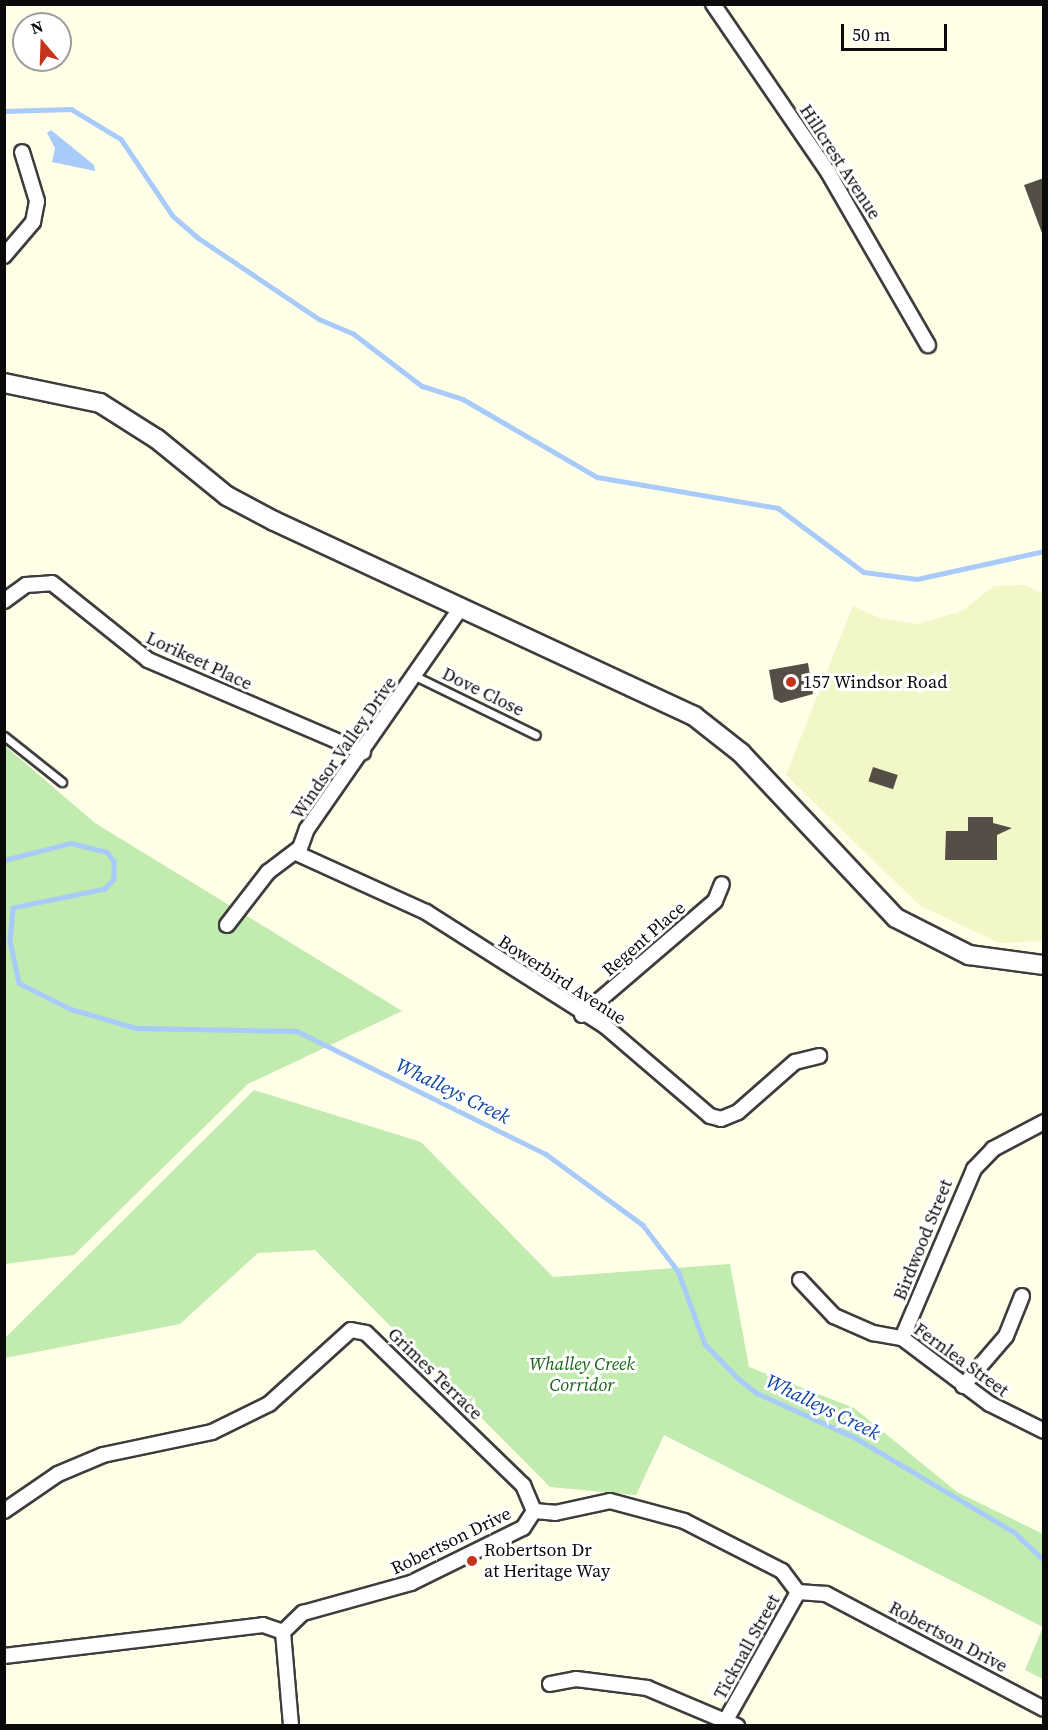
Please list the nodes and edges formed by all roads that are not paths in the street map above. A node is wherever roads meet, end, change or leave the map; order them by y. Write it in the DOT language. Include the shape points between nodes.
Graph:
graph roads {
  1 [pos="712,4"];
  2 [pos="22,152"];
  3 [pos="4,256"];
  4 [pos="928,345"];
  5 [pos="4,383"];
  6 [pos="4,601"];
  7 [pos="459,610"];
  8 [pos="417,677"];
  9 [pos="536,735"];
  10 [pos="4,736"];
  11 [pos="363,752"];
  12 [pos="62,782"];
  13 [pos="296,853"];
  14 [pos="722,885"];
  15 [pos="227,925"];
  16 [pos="1044,965"];
  17 [pos="582,1015"];
  18 [pos="819,1056"];
  19 [pos="1044,1122"];
  20 [pos="800,1280"];
  21 [pos="1022,1296"];
  22 [pos="903,1338"];
  23 [pos="963,1386"];
  24 [pos="1044,1431"];
  25 [pos="4,1511"];
  26 [pos="534,1511"];
  27 [pos="798,1592"];
  28 [pos="283,1632"];
  29 [pos="4,1656"];
  30 [pos="550,1684"];
  31 [pos="1044,1709"];
  32 [pos="732,1723"];
  33 [pos="291,1725"];
  1 -- 4 [label="street, Hillcrest Avenue" via="828,172"];
  2 -- 3 [label="street" via="37,201 33,222"];
  5 -- 7 [label="street" via="100,403 150,434 227,496"];
  6 -- 11 [label="street, Lorikeet Place" via="26,585 51,584 148,660"];
  7 -- 8 [label="street, Windsor Valley Drive"];
  7 -- 16 [label="street" via="694,716 741,753 872,894 922,935 984,959"];
  8 -- 9 [label="lane, Dove Close"];
  8 -- 11 [label="street, Windsor Valley Drive"];
  10 -- 12 [label="lane"];
  11 -- 13 [label="street, Windsor Valley Drive"];
  13 -- 15 [label="street, Windsor Valley Drive" via="268,872"];
  13 -- 17 [label="street, Bowerbird Avenue" via="412,904"];
  14 -- 17 [label="street, Regent Place" via="716,901"];
  17 -- 18 [label="street, Bowerbird Avenue" via="605,1026 698,1108 722,1119 738,1112 795,1062"];
  19 -- 22 [label="street, Birdwood Street" via="993,1149 974,1169"];
  20 -- 22 [label="street, Fernlea Street" via="834,1316"];
  21 -- 23 [label="street" via="1006,1336"];
  22 -- 23 [label="street, Fernlea Street"];
  23 -- 24 [label="street, Fernlea Street"];
  25 -- 26 [label="street, Grimes Terrace" via="58,1474 103,1455 212,1432 269,1404 351,1330 366,1333 523,1485"];
  26 -- 27 [label="street, Robertson Drive" via="561,1512 592,1501 652,1508 782,1571"];
  26 -- 28 [label="street, Robertson Drive" via="524,1528 411,1583 303,1613"];
  27 -- 31 [label="street, Robertson Drive" via="826,1594"];
  27 -- 32 [label="street, Ticknall Street"];
  28 -- 29 [label="street" via="257,1626"];
  28 -- 33 [label="street"];
  30 -- 32 [label="street" via="576,1679 647,1688"];
}
